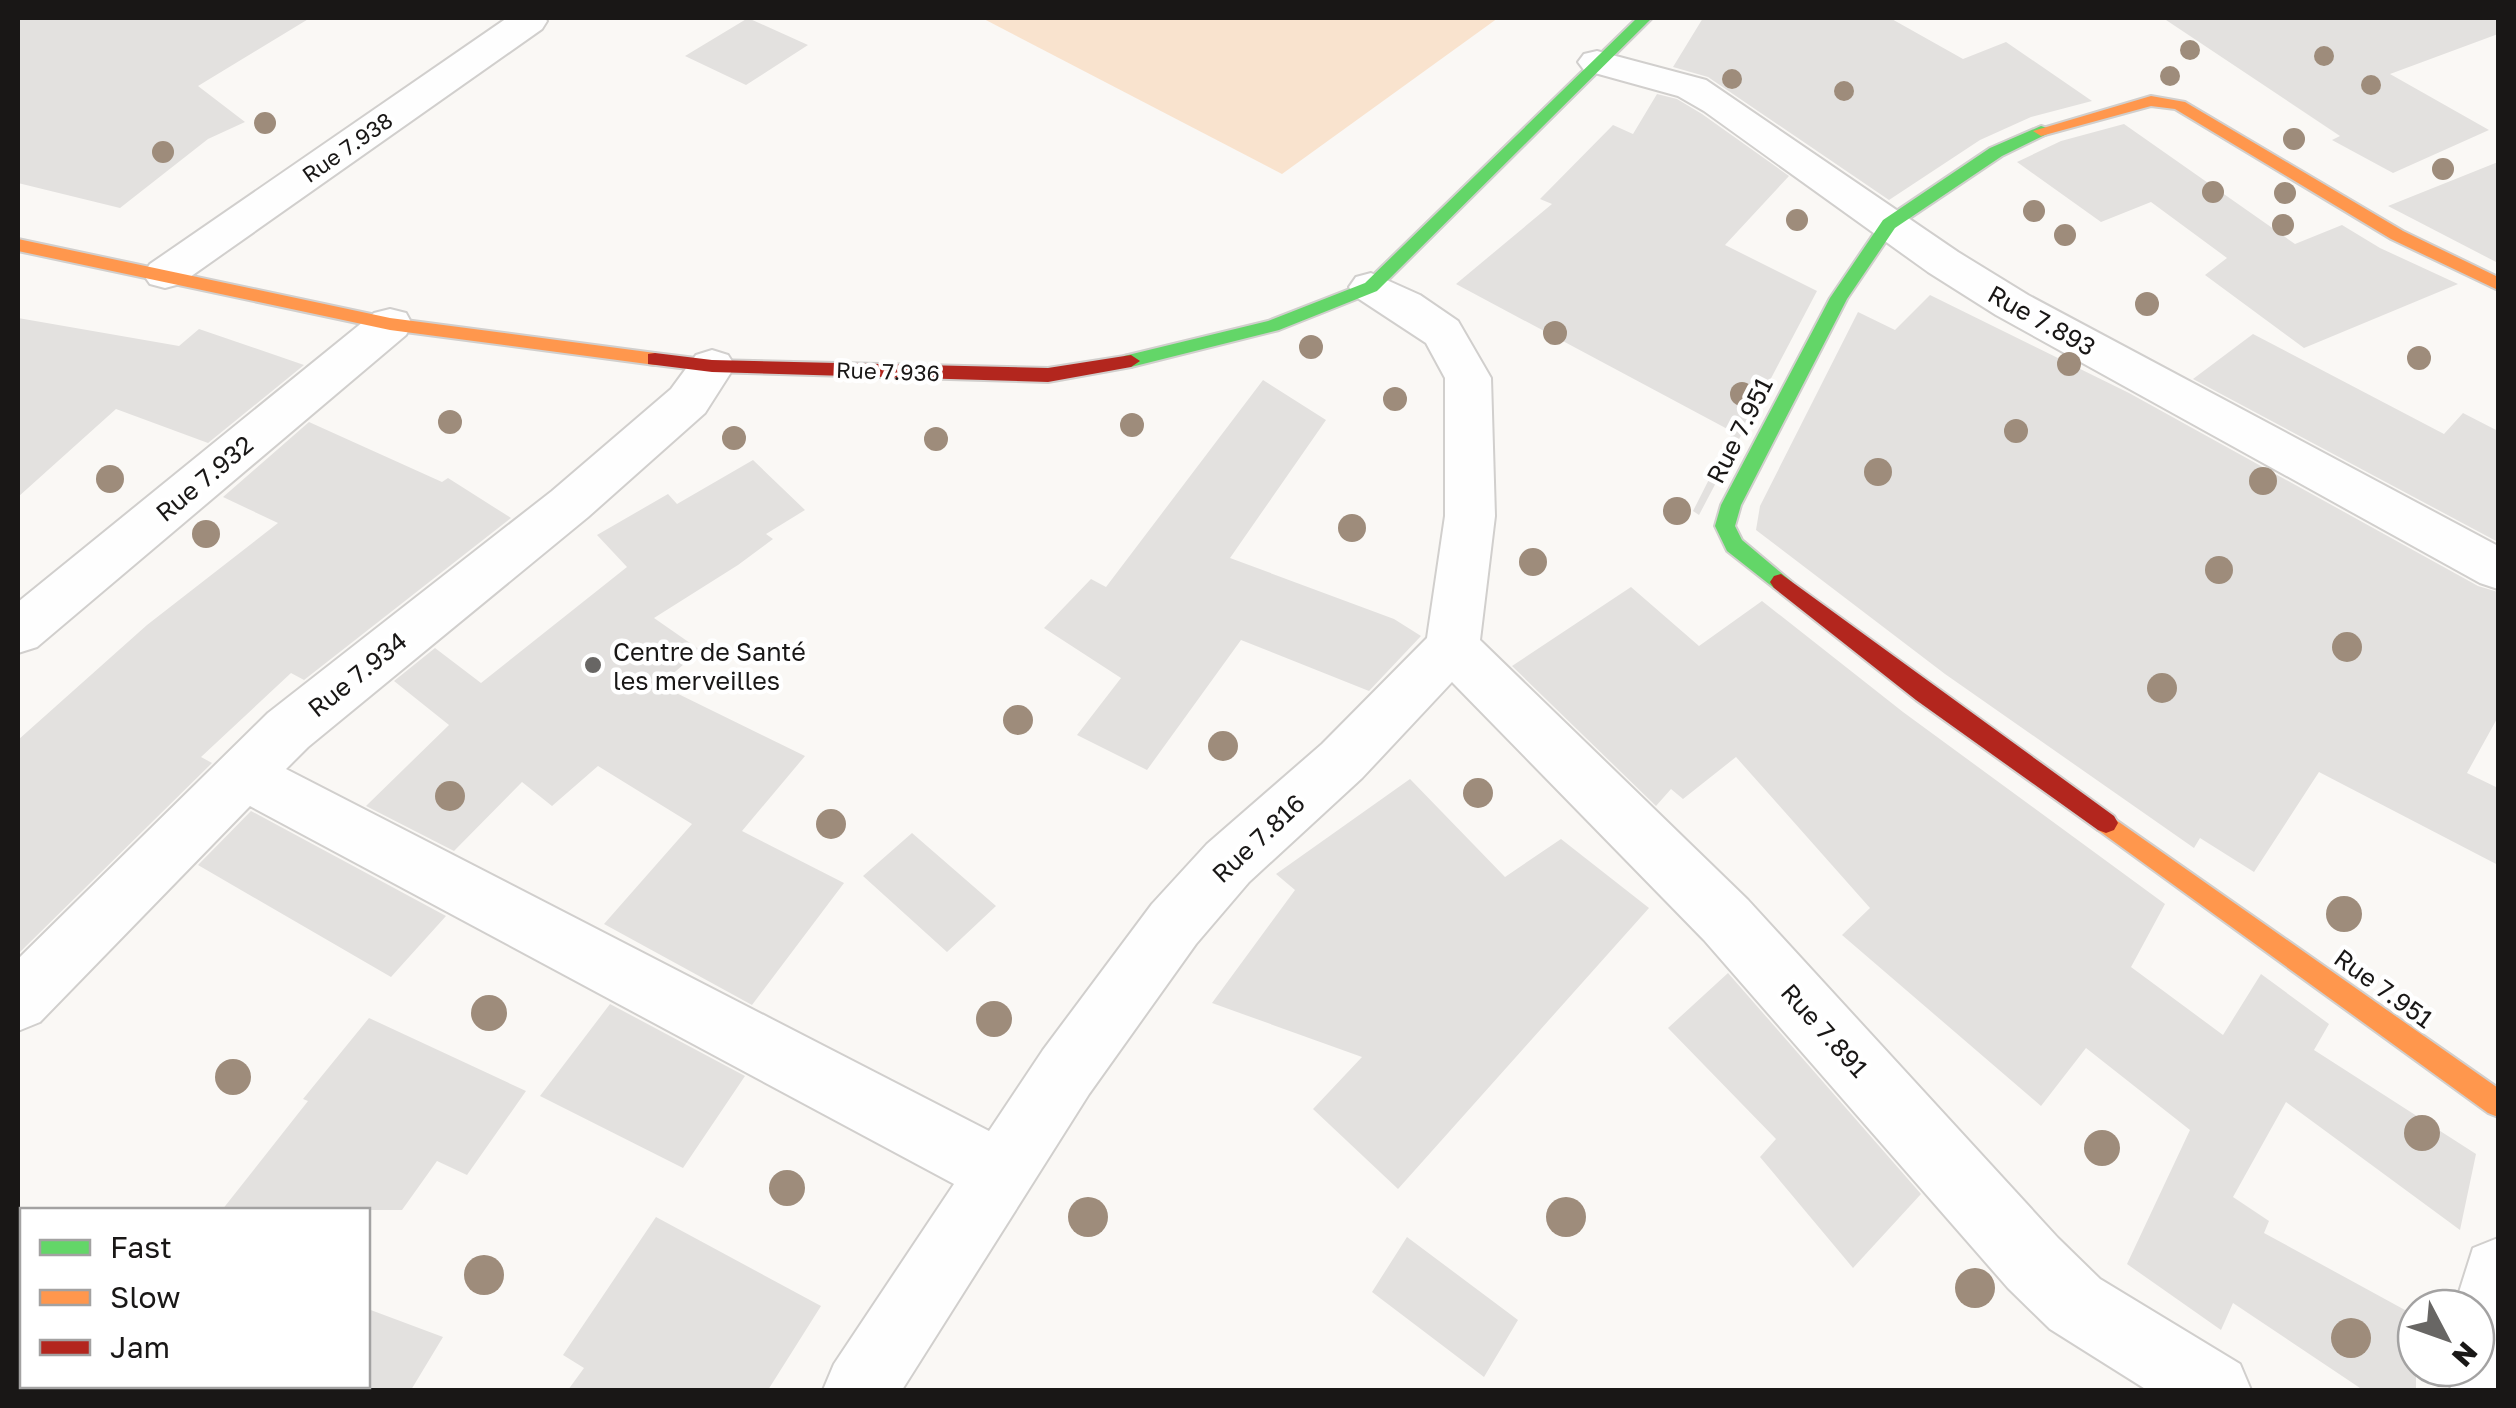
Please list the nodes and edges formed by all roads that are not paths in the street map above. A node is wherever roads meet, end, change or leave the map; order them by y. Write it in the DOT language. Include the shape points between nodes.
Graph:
graph roads {
  1 [pos="1646,18"];
  2 [pos="527,19"];
  3 [pos="1597,62"];
  4 [pos="1889,224"];
  5 [pos="18,245"];
  6 [pos="165,274"];
  7 [pos="2498,284"];
  8 [pos="1371,287"];
  9 [pos="390,324"];
  10 [pos="712,366"];
  11 [pos="2498,570"];
  12 [pos="18,632"];
  13 [pos="1452,648"];
  14 [pos="243,774"];
  15 [pos="18,1001"];
  16 [pos="2498,1104"];
  17 [pos="1000,1173"];
  18 [pos="860,1390"];
  19 [pos="2214,1390"];
  1 -- 3 [label="street, Rue 7.936"];
  2 -- 6 [label="street, Rue 7.938"];
  3 -- 4 [label="street, Rue 7.893" via="1692,88"];
  3 -- 8 [label="street, Rue 7.936"];
  4 -- 7 [label="street, Rue 7.951" via="1996,152 2046,130 2151,101 2178,105 2397,234"];
  4 -- 11 [label="street, Rue 7.893" via="2012,305"];
  4 -- 16 [label="street, Rue 7.951" via="1839,298 1731,506 1724,526 1734,545 1924,693"];
  5 -- 6 [label="street, Rue 7.936"];
  6 -- 9 [label="street, Rue 7.936"];
  8 -- 10 [label="street, Rue 7.936" via="1273,326 1048,375"];
  8 -- 13 [label="street" via="1445,330 1468,378 1470,516"];
  9 -- 10 [label="street, Rue 7.936"];
  9 -- 12 [label="street, Rue 7.932"];
  10 -- 14 [label="street, Rue 7.934" via="688,401"];
  13 -- 17 [label="street, Rue 7.816" via="1342,761 1228,863 1174,924"];
  13 -- 19 [label="street, Rue 7.891" via="1726,920 2075,1304"];
  14 -- 15 [label="street, Rue 7.934"];
  14 -- 17 [label="street"];
  17 -- 18 [label="street, Rue 7.816"];
}
